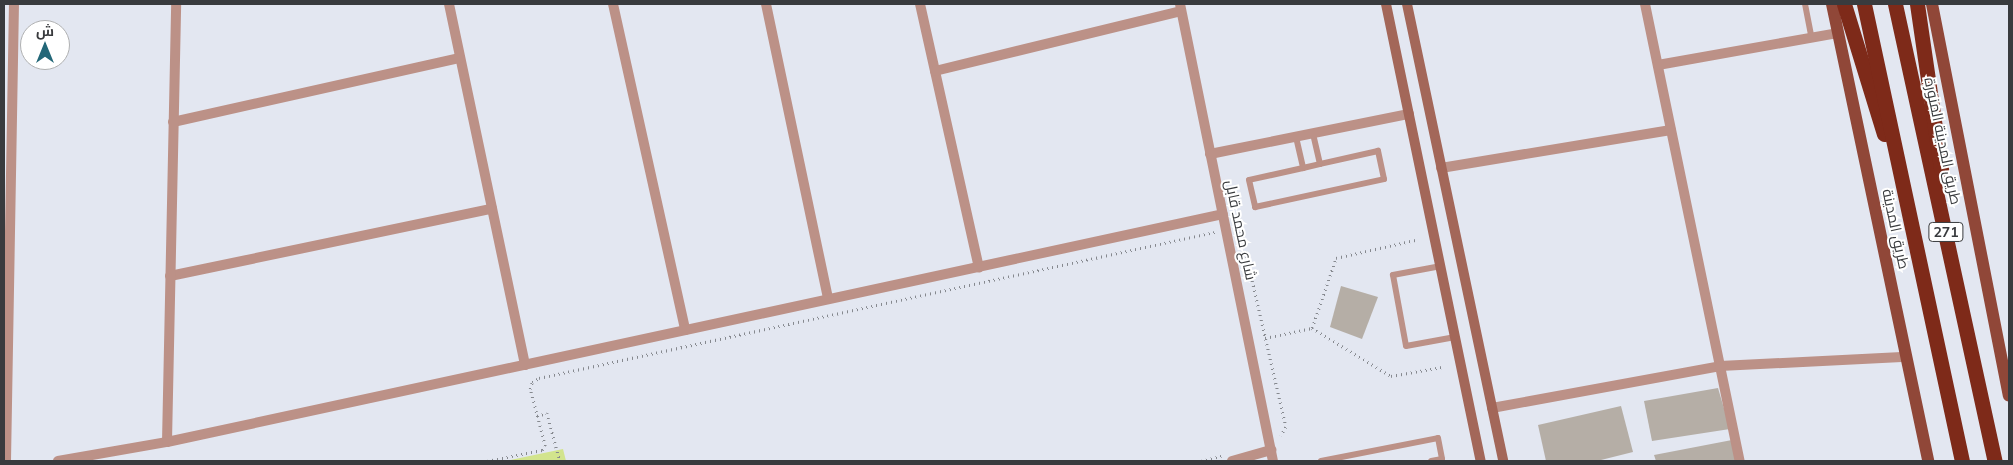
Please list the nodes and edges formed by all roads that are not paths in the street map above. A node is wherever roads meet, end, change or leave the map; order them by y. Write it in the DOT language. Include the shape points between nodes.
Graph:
graph roads {
  1 [pos="14,4"];
  2 [pos="176,4"];
  3 [pos="449,4"];
  4 [pos="613,4"];
  5 [pos="766,4"];
  6 [pos="920,4"];
  7 [pos="1386,4"];
  8 [pos="1408,4"];
  9 [pos="1645,4"];
  10 [pos="1805,4"];
  11 [pos="1832,4"];
  12 [pos="1844,4"];
  13 [pos="1864,4"];
  14 [pos="1895,4"];
  15 [pos="1917,4"];
  16 [pos="1932,4"];
  17 [pos="1181,7"];
  18 [pos="1837,33"];
  19 [pos="1811,35"];
  20 [pos="460,58"];
  21 [pos="1658,65"];
  22 [pos="935,71"];
  23 [pos="1409,114"];
  24 [pos="173,122"];
  25 [pos="1671,130"];
  26 [pos="1314,133"];
  27 [pos="1296,137"];
  28 [pos="1210,154"];
  29 [pos="1320,164"];
  30 [pos="1303,168"];
  31 [pos="1441,168"];
  32 [pos="492,209"];
  33 [pos="1223,214"];
  34 [pos="1918,245"];
  35 [pos="1440,266"];
  36 [pos="979,267"];
  37 [pos="170,276"];
  38 [pos="1959,292"];
  39 [pos="828,299"];
  40 [pos="686,330"];
  41 [pos="1455,337"];
  42 [pos="1907,356"];
  43 [pos="525,365"];
  44 [pos="1720,366"];
  45 [pos="2009,396"];
  46 [pos="1492,408"];
  47 [pos="167,442"];
  48 [pos="1273,445"];
  49 [pos="6,461"];
  50 [pos="58,461"];
  51 [pos="1232,461"];
  52 [pos="1273,461"];
  53 [pos="1321,461"];
  54 [pos="1431,461"];
  55 [pos="1481,461"];
  56 [pos="1503,461"];
  57 [pos="1740,461"];
  58 [pos="1928,461"];
  59 [pos="1961,461"];
  60 [pos="1995,461"];
  1 -- 49 [label="street"];
  2 -- 24 [label="street"];
  3 -- 20 [label="street"];
  4 -- 40 [label="street"];
  5 -- 39 [label="street"];
  6 -- 22 [label="street"];
  7 -- 23 [label="street"];
  8 -- 31 [label="street"];
  9 -- 21 [label="street"];
  10 -- 19 [label="lane"];
  11 -- 18 [label="main road, طريق المدينة"];
  12 -- 34 [label="highway"];
  13 -- 34 [label="highway, 271"];
  14 -- 38 [label="highway, طريق المدينة المنورة / 271"];
  15 -- 38 [label="highway"];
  16 -- 45 [label="main road"];
  17 -- 22 [label="street"];
  17 -- 28 [label="street, شارع محمد قابل"];
  18 -- 19 [label="street"];
  18 -- 42 [label="main road, طريق المدينة"];
  19 -- 21 [label="street"];
  20 -- 24 [label="street"];
  20 -- 32 [label="street"];
  21 -- 25 [label="street"];
  22 -- 36 [label="street"];
  23 -- 26 [label="street"];
  23 -- 35 [label="street"];
  24 -- 37 [label="street"];
  25 -- 31 [label="street"];
  25 -- 44 [label="street"];
  26 -- 27 [label="street"];
  26 -- 29 [label="lane"];
  27 -- 28 [label="street"];
  27 -- 30 [label="lane"];
  28 -- 33 [label="street, شارع محمد قابل"];
  29 -- 30 [label="lane"];
  29 -- 30 [label="lane" via="1378,151 1384,179 1255,207 1249,180"];
  31 -- 46 [label="street"];
  32 -- 37 [label="street"];
  32 -- 43 [label="street"];
  33 -- 36 [label="street"];
  33 -- 48 [label="street, شارع محمد قابل"];
  34 -- 59 [label="highway, 271"];
  35 -- 41 [label="street"];
  35 -- 41 [label="lane" via="1393,275 1406,346"];
  36 -- 39 [label="street"];
  37 -- 47 [label="street"];
  38 -- 60 [label="highway, طريق المدينة المنورة / 271"];
  39 -- 40 [label="street"];
  40 -- 43 [label="street"];
  41 -- 55 [label="street"];
  42 -- 44 [label="street"];
  42 -- 58 [label="main road, طريق المدينة"];
  43 -- 47 [label="street"];
  44 -- 46 [label="street"];
  44 -- 57 [label="street"];
  46 -- 56 [label="street"];
  47 -- 50 [label="street"];
  48 -- 51 [label="street"];
  48 -- 52 [label="street, شارع محمد قابل"];
  53 -- 54 [label="lane" via="1438,438 1442,459"];
}
